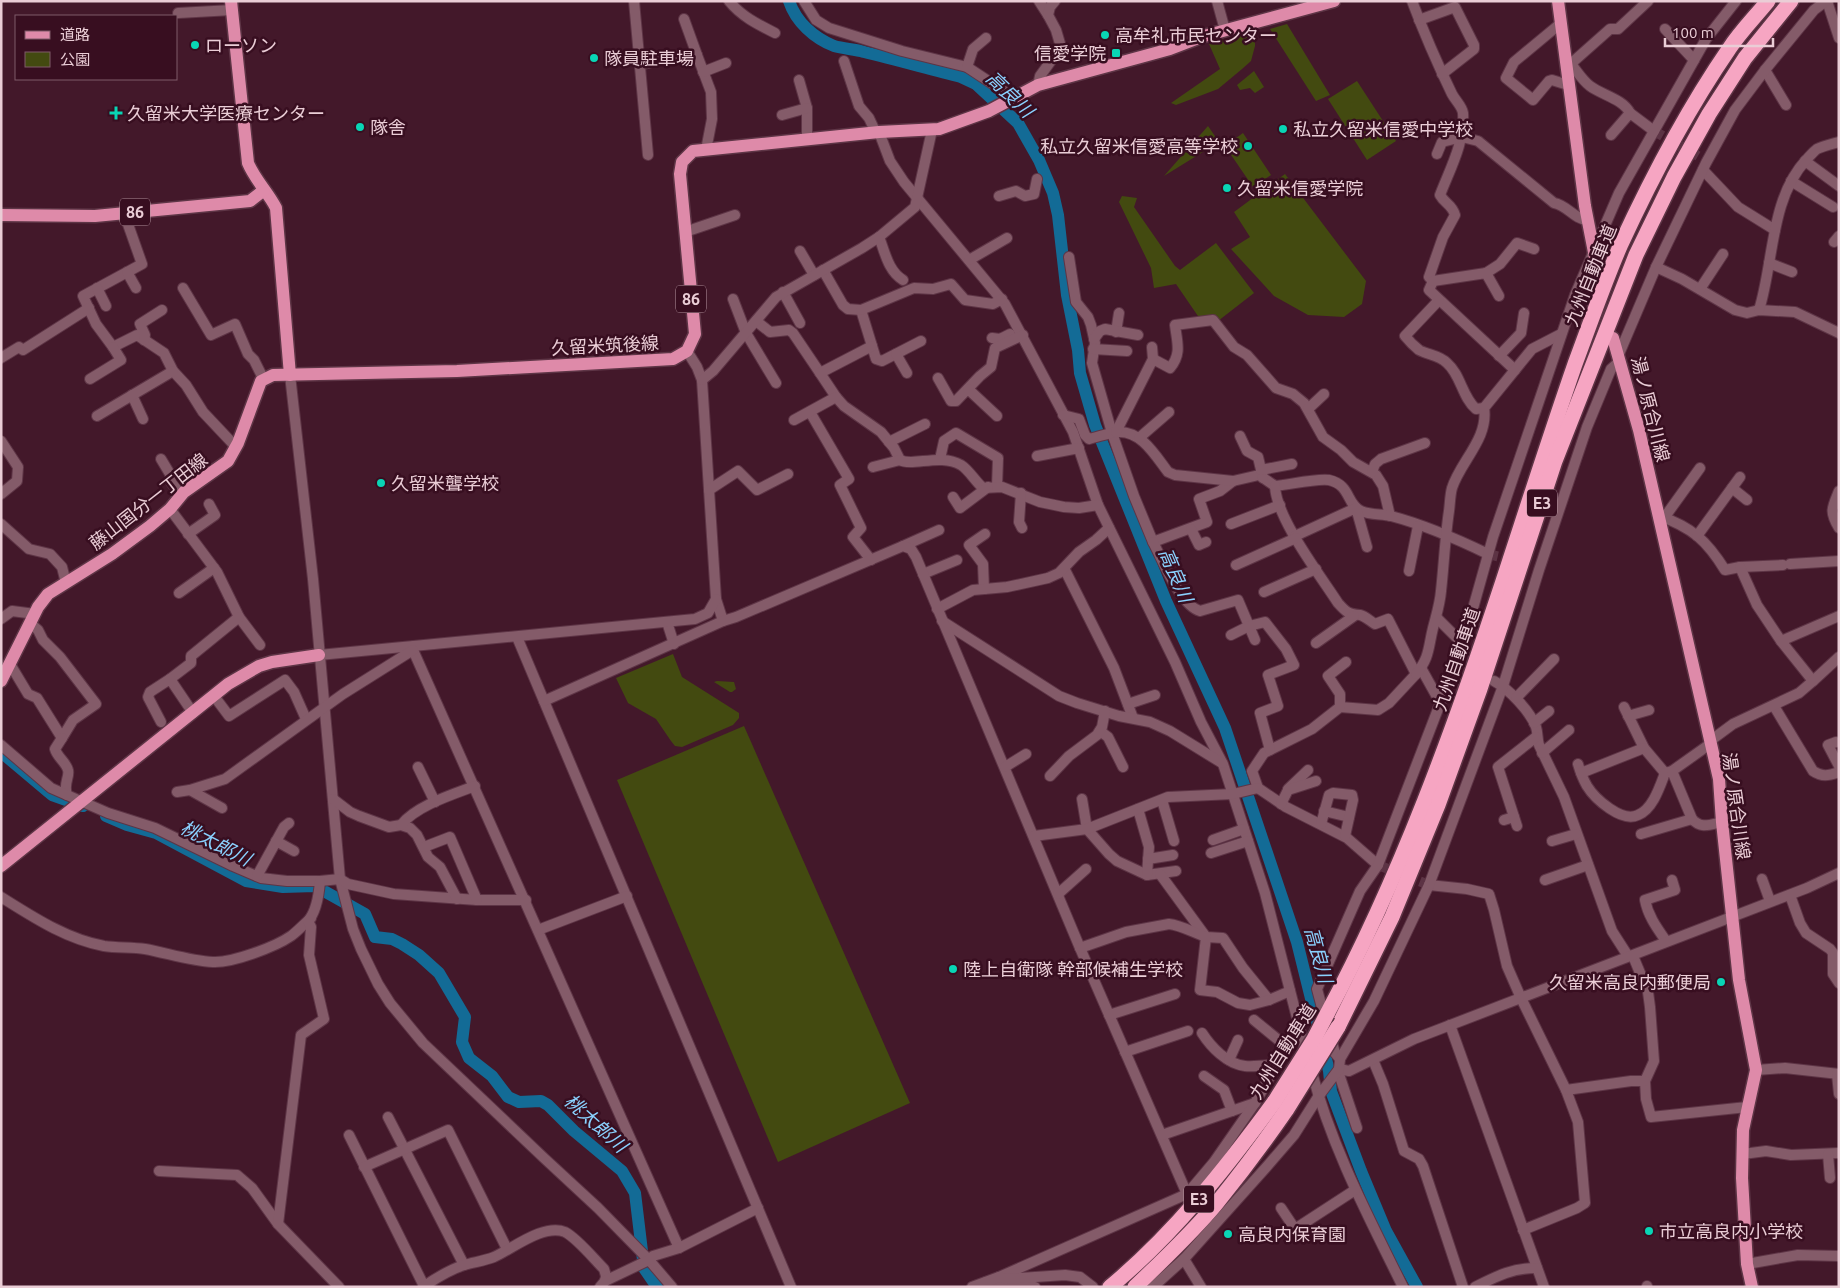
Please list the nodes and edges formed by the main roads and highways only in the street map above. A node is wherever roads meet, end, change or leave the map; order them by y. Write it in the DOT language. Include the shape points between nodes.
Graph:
graph roads {
  1 [pos="1334,1"];
  2 [pos="1558,1"];
  3 [pos="1768,1"];
  4 [pos="1791,1"];
  5 [pos="231,5"];
  6 [pos="264,190"];
  7 [pos="1,215"];
  8 [pos="1598,273"];
  9 [pos="1613,338"];
  10 [pos="290,375"];
  11 [pos="319,655"];
  12 [pos="4,672"];
  13 [pos="1,866"];
  14 [pos="1281,1105"];
  15 [pos="1110,1287"];
  16 [pos="1134,1287"];
  17 [pos="1752,1287"];
  1 -- 10 [label="main road, 久留米筑後線 / 86" via="1038,85 991,110 939,129 693,151 682,162 680,174 694,334 687,351 673,358 457,371"];
  2 -- 8 [label="main road"];
  3 -- 14 [label="highway, 九州自動車道 / E3, bridge" via="1730,47 1695,102 1621,246 1550,436 1468,684 1426,799 1379,910"];
  4 -- 14 [label="highway, 九州自動車道 / E3, bridge" via="1745,58 1709,114 1636,254 1556,461 1438,805 1392,917 1338,1028"];
  5 -- 6 [label="main road" via="248,163"];
  6 -- 7 [label="main road, 86" via="250,201 95,216"];
  6 -- 10 [label="main road" via="276,208"];
  9 -- 17 [label="main road, 湯ノ原合川線" via="1661,517 1719,779 1739,980 1756,1070 1743,1130 1742,1178 1747,1264"];
  10 -- 12 [label="main road, 藤山国分一丁田線" via="273,375 261,381 228,461 181,495 150,526 48,594"];
  11 -- 13 [label="main road" via="259,666 228,684"];
  14 -- 15 [label="highway, 九州自動車道 / E3" via="1156,1245"];
  14 -- 16 [label="highway, 九州自動車道 / E3" via="1255,1155 1214,1206"];
}
